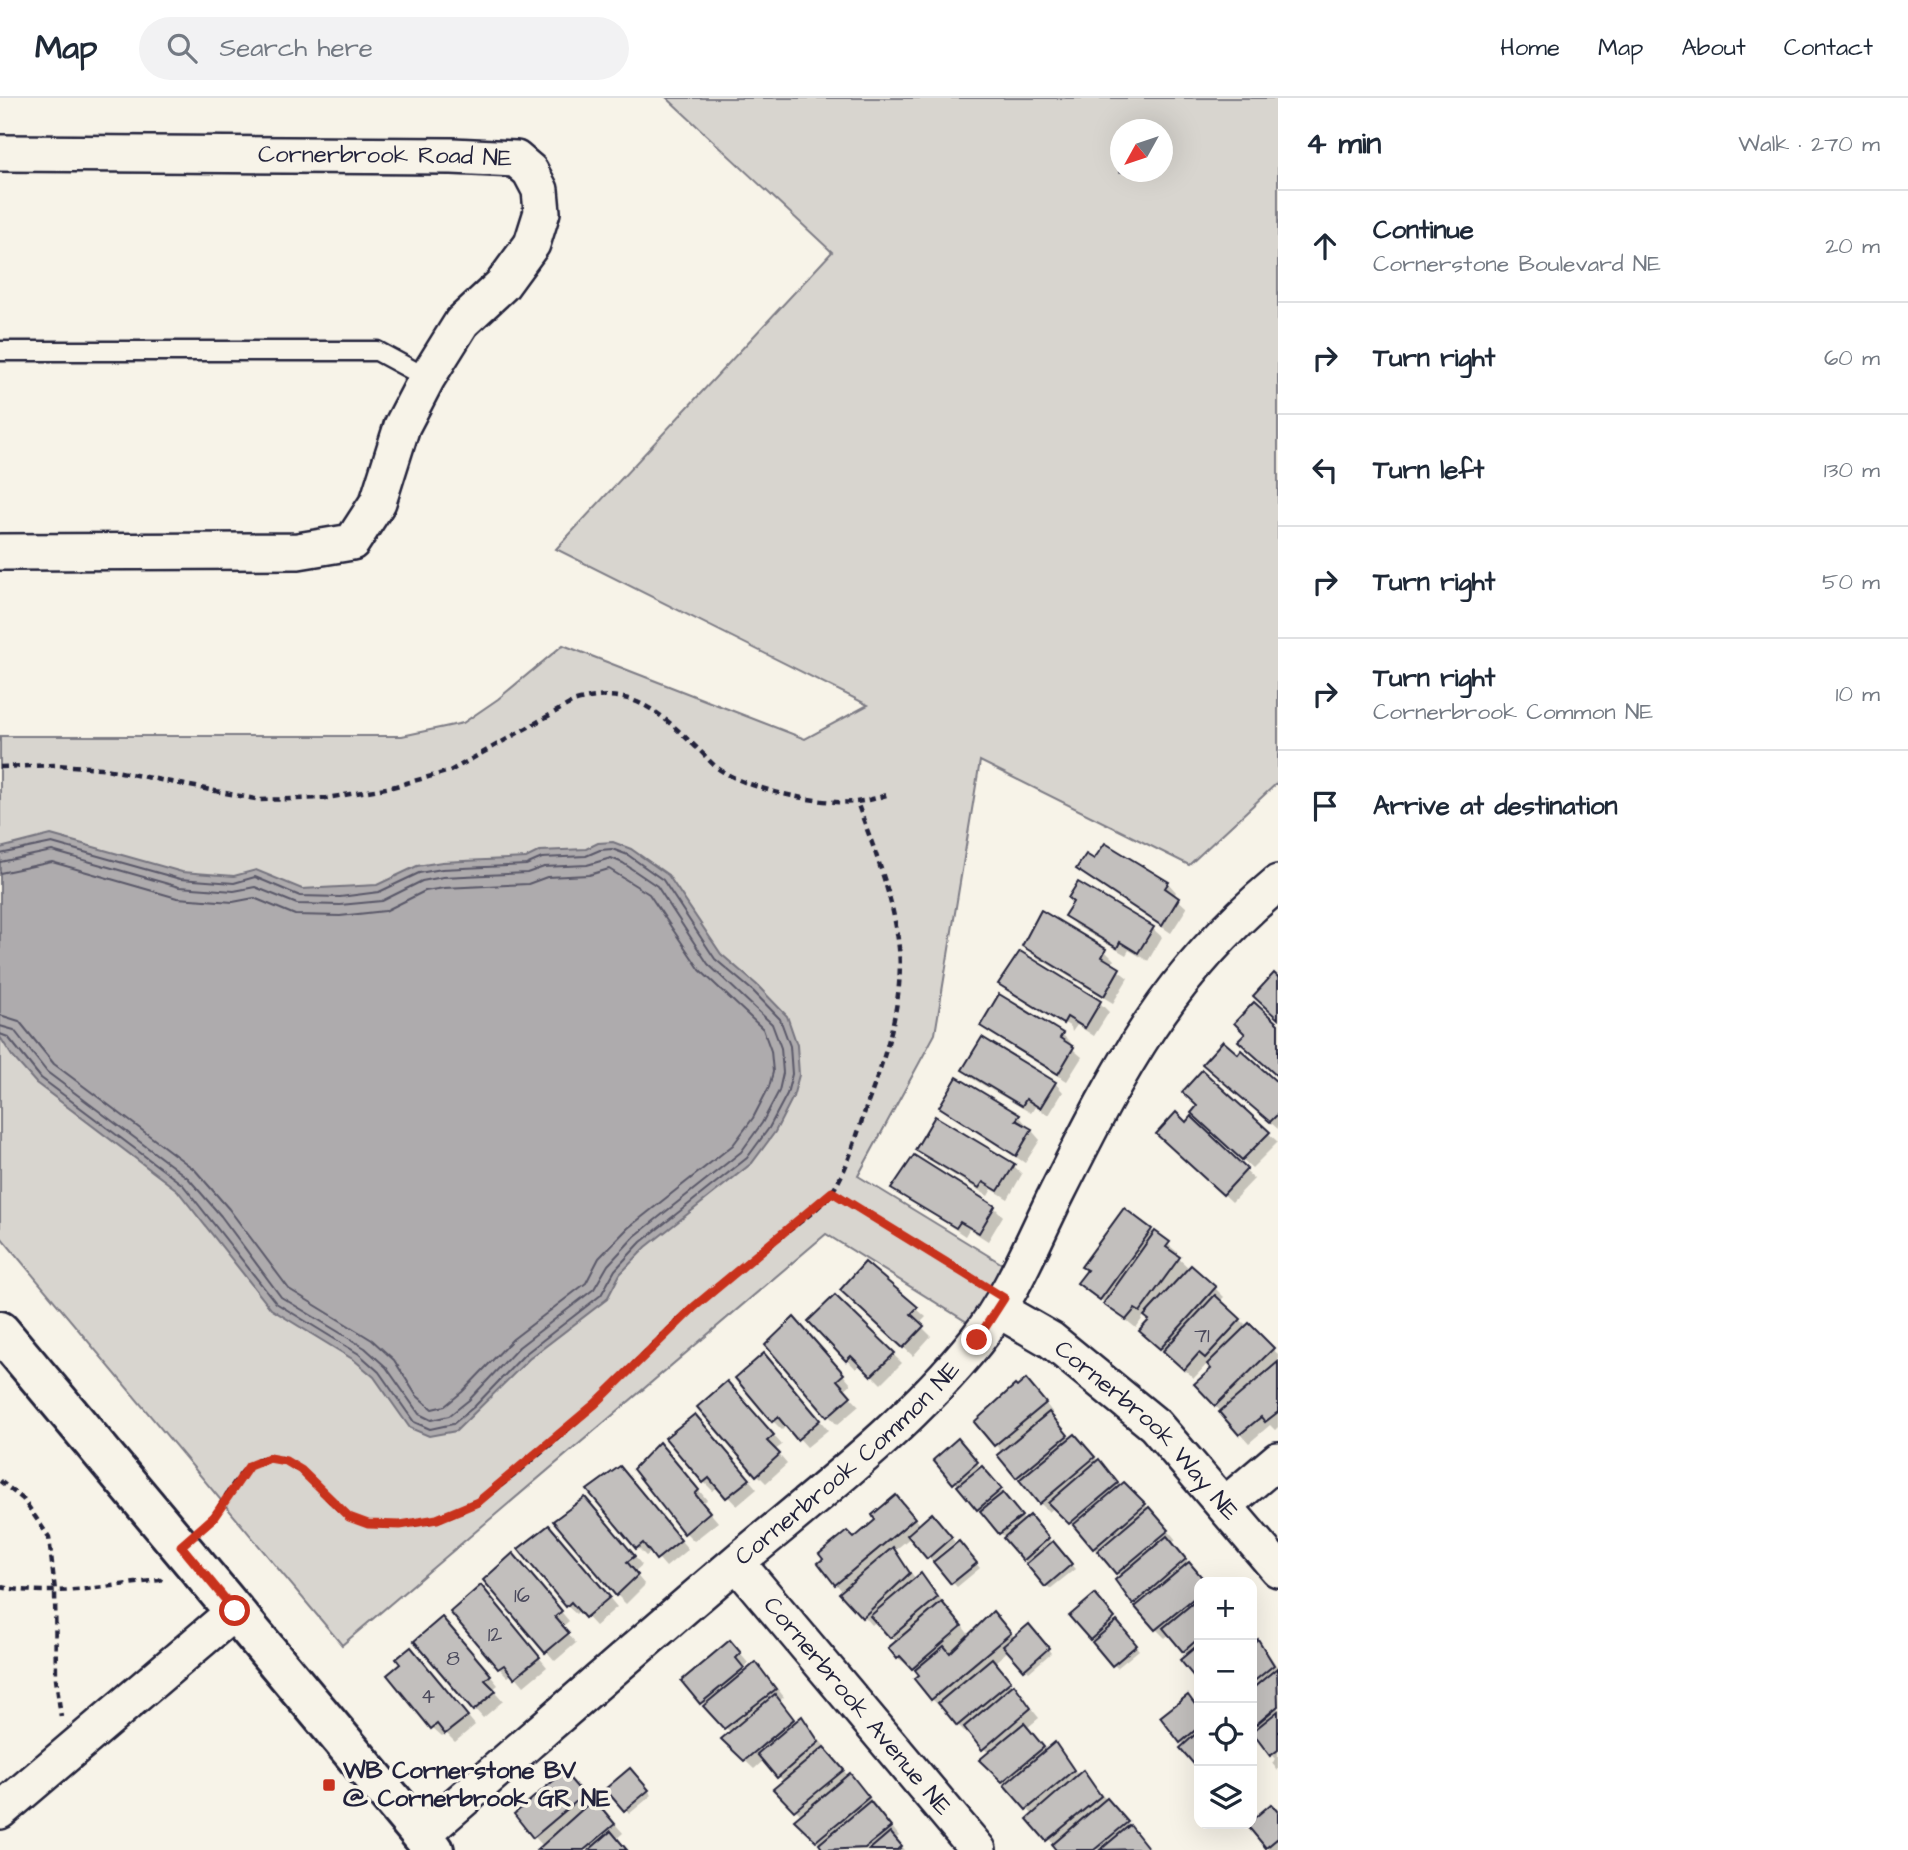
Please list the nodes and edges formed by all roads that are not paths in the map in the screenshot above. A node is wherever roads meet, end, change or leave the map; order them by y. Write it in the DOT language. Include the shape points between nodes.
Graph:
graph roads {
  1 [pos="0,153"];
  2 [pos="0,351"];
  3 [pos="428,378"];
  4 [pos="0,552"];
  5 [pos="1278,883"];
  6 [pos="1002,1304"];
  7 [pos="0,1331"];
  8 [pos="1278,1460"];
  9 [pos="1225,1505"];
  10 [pos="737,1563"];
  11 [pos="1278,1569"];
  12 [pos="235,1611"];
  13 [pos="0,1811"];
  14 [pos="420,1845"];
  15 [pos="978,1850"];
  1 -- 3 [label="street, Cornerbrook Road NE" via="516,159 530,171 540,190 542,212 532,244 502,285 462,322"];
  2 -- 3 [label="lane" via="377,351"];
  3 -- 4 [label="street, Cornerbrook Road NE" via="402,426 377,502 352,542 298,551"];
  5 -- 6 [label="street, Cornerbrook Common NE" via="1216,938 1164,1002 1111,1087"];
  6 -- 9 [label="street, Cornerbrook Way NE" via="1155,1424"];
  6 -- 10 [label="street, Cornerbrook Common NE" via="951,1371 900,1425"];
  7 -- 12 [label="street"];
  8 -- 9 [label="street"];
  9 -- 11 [label="street, Cornerbrook Way NE"];
  10 -- 14 [label="street, Cornerbrook Common NE"];
  10 -- 15 [label="street, Cornerbrook Avenue NE"];
  12 -- 13 [label="street"];
  12 -- 14 [label="street"];
}
